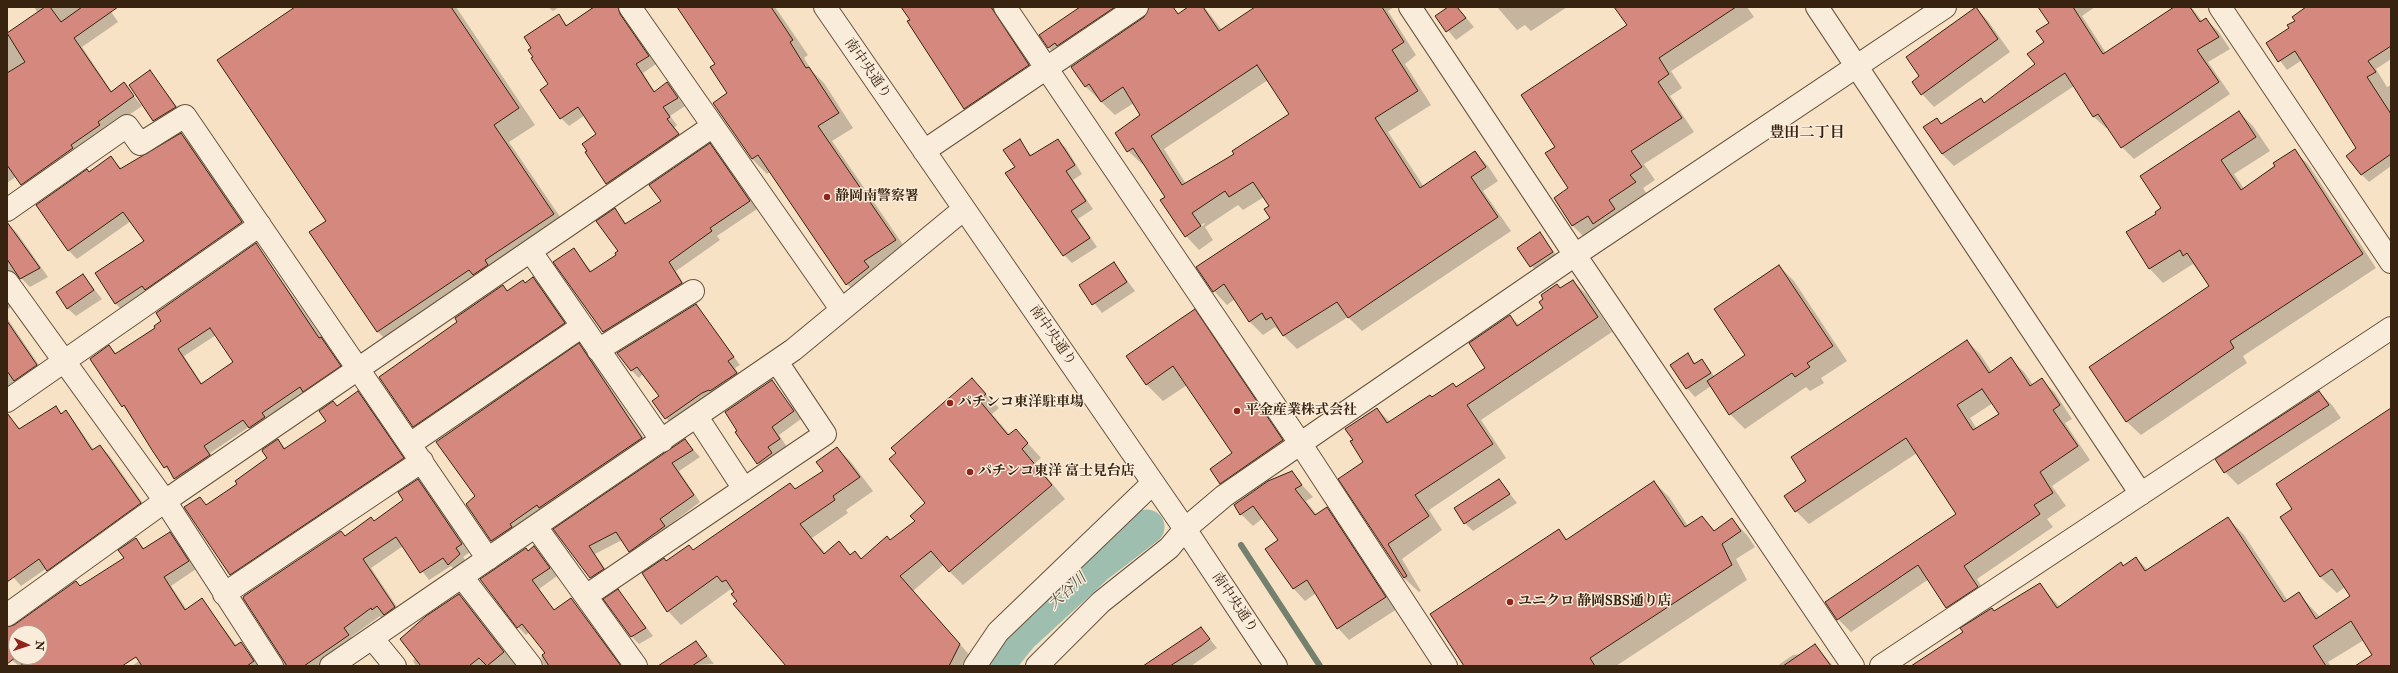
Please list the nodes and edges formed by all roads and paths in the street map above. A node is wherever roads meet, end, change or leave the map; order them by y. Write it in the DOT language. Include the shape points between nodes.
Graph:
graph roads {
  1 [pos="630,7"];
  2 [pos="825,7"];
  3 [pos="1005,7"];
  4 [pos="1137,7"];
  5 [pos="1410,7"];
  6 [pos="1817,7"];
  7 [pos="1946,7"];
  8 [pos="2220,7"];
  9 [pos="1856,66"];
  10 [pos="1046,68"];
  11 [pos="713,126"];
  12 [pos="924,151"];
  13 [pos="964,209"];
  14 [pos="7,210"];
  15 [pos="260,225"];
  16 [pos="531,252"];
  17 [pos="1575,255"];
  18 [pos="2391,262"];
  19 [pos="7,282"];
  20 [pos="693,290"];
  21 [pos="841,309"];
  22 [pos="581,327"];
  23 [pos="2391,328"];
  24 [pos="598,350"];
  25 [pos="65,361"];
  26 [pos="776,362"];
  27 [pos="359,370"];
  28 [pos="7,401"];
  29 [pos="697,417"];
  30 [pos="662,441"];
  31 [pos="1300,443"];
  32 [pos="416,452"];
  33 [pos="1153,483"];
  34 [pos="744,489"];
  35 [pos="2141,494"];
  36 [pos="165,501"];
  37 [pos="536,527"];
  38 [pos="1185,529"];
  39 [pos="488,559"];
  40 [pos="462,577"];
  41 [pos="224,594"];
  42 [pos="586,596"];
  43 [pos="7,615"];
  44 [pos="372,638"];
  45 [pos="272,666"];
  46 [pos="331,666"];
  47 [pos="395,666"];
  48 [pos="531,666"];
  49 [pos="636,666"];
  50 [pos="975,666"];
  51 [pos="1037,666"];
  52 [pos="1276,666"];
  53 [pos="1446,666"];
  54 [pos="1853,666"];
  55 [pos="1882,666"];
  1 -- 11 [label="street"];
  2 -- 12 [label="street, 南中央通り"];
  3 -- 10 [label="street"];
  4 -- 10 [label="street"];
  5 -- 17 [label="street"];
  6 -- 9 [label="street"];
  7 -- 9 [label="street"];
  8 -- 18 [label="street"];
  9 -- 17 [label="street"];
  9 -- 35 [label="street"];
  10 -- 12 [label="street"];
  10 -- 31 [label="street"];
  11 -- 16 [label="street"];
  11 -- 21 [label="street"];
  12 -- 13 [label="street, 南中央通り"];
  13 -- 21 [label="street"];
  13 -- 33 [label="street, 南中央通り"];
  14 -- 15 [label="street" via="127,126 140,144 185,116"];
  15 -- 25 [label="street"];
  15 -- 27 [label="street"];
  16 -- 22 [label="street"];
  16 -- 27 [label="street"];
  17 -- 31 [label="street"];
  17 -- 54 [label="street"];
  19 -- 25 [label="street"];
  20 -- 24 [label="street"];
  21 -- 26 [label="street" via="794,350"];
  22 -- 24 [label="street"];
  22 -- 32 [label="street"];
  23 -- 35 [label="street"];
  24 -- 30 [label="street"];
  25 -- 28 [label="street"];
  25 -- 36 [label="street"];
  26 -- 29 [label="street"];
  26 -- 34 [label="street" via="825,434"];
  27 -- 32 [label="street"];
  27 -- 36 [label="street"];
  29 -- 30 [label="street"];
  29 -- 34 [label="street"];
  30 -- 37 [label="street"];
  31 -- 38 [label="street" via="1224,496"];
  31 -- 53 [label="street"];
  32 -- 39 [label="street"];
  32 -- 41 [label="street"];
  33 -- 38 [label="street, 南中央通り"];
  33 -- 50 [label="street" via="998,632"];
  34 -- 42 [label="street"];
  35 -- 55 [label="street"];
  36 -- 41 [label="street"];
  36 -- 43 [label="street"];
  37 -- 39 [label="street"];
  37 -- 42 [label="street"];
  38 -- 51 [label="street" via="1169,548 1101,602"];
  38 -- 52 [label="street, 南中央通り"];
  39 -- 40 [label="street"];
  40 -- 44 [label="street"];
  40 -- 48 [label="street"];
  41 -- 45 [label="street"];
  42 -- 49 [label="street"];
  44 -- 46 [label="street"];
  44 -- 47 [label="street"];
}
